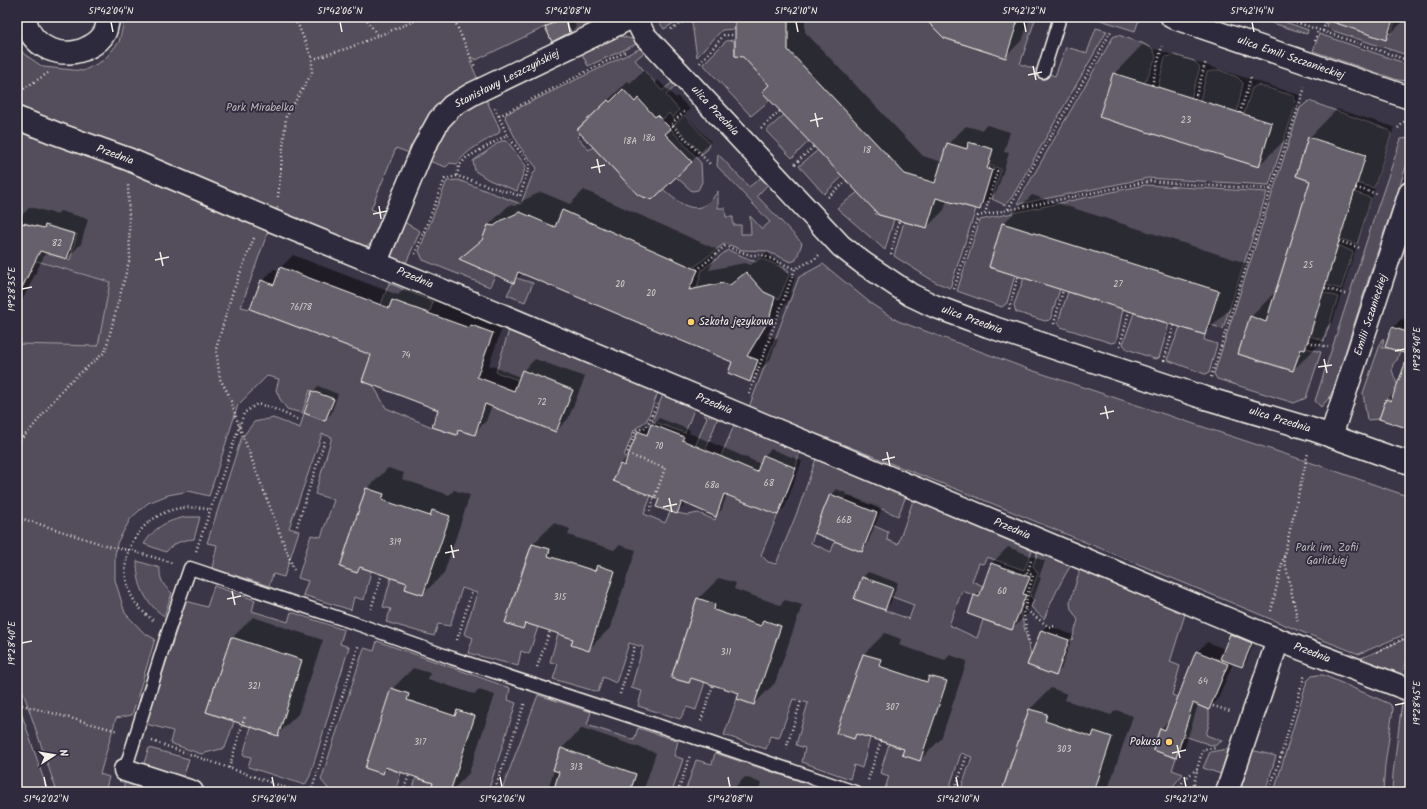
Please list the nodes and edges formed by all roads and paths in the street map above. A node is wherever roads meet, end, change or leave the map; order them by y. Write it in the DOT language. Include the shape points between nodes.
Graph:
graph roads {
  1 [pos="25,17"];
  2 [pos="109,17"];
  3 [pos="292,17"];
  4 [pos="365,17"];
  5 [pos="424,17"];
  6 [pos="453,17"];
  7 [pos="633,17"];
  8 [pos="1060,17"];
  9 [pos="1172,17"];
  10 [pos="1281,17"];
  11 [pos="1328,17"];
  12 [pos="688,19"];
  13 [pos="1112,29"];
  14 [pos="1323,31"];
  15 [pos="734,35"];
  16 [pos="378,36"];
  17 [pos="650,41"];
  18 [pos="1162,46"];
  19 [pos="312,58"];
  20 [pos="1410,61"];
  21 [pos="1206,62"];
  22 [pos="698,68"];
  23 [pos="52,71"];
  24 [pos="1043,72"];
  25 [pos="1251,77"];
  26 [pos="1152,86"];
  27 [pos="484,89"];
  28 [pos="17,93"];
  29 [pos="1303,94"];
  30 [pos="1410,98"];
  31 [pos="1195,99"];
  32 [pos="780,111"];
  33 [pos="1240,113"];
  34 [pos="499,116"];
  35 [pos="17,118"];
  36 [pos="676,120"];
  37 [pos="758,131"];
  38 [pos="507,134"];
  39 [pos="814,146"];
  40 [pos="128,159"];
  41 [pos="710,164"];
  42 [pos="791,167"];
  43 [pos="988,168"];
  44 [pos="457,176"];
  45 [pos="847,181"];
  46 [pos="1356,188"];
  47 [pos="1271,189"];
  48 [pos="1410,193"];
  49 [pos="1378,194"];
  50 [pos="823,202"];
  51 [pos="1007,210"];
  52 [pos="985,214"];
  53 [pos="271,220"];
  54 [pos="899,220"];
  55 [pos="834,238"];
  56 [pos="1339,241"];
  57 [pos="1360,248"];
  58 [pos="414,255"];
  59 [pos="890,260"];
  60 [pos="376,262"];
  61 [pos="697,270"];
  62 [pos="795,270"];
  63 [pos="1018,276"];
  64 [pos="1325,288"];
  65 [pos="1063,290"];
  66 [pos="1345,294"];
  67 [pos="952,295"];
  68 [pos="1129,311"];
  69 [pos="1008,314"];
  70 [pos="1174,325"];
  71 [pos="1053,328"];
  72 [pos="1308,342"];
  73 [pos="1328,347"];
  74 [pos="1118,350"];
  75 [pos="1163,365"];
  76 [pos="1210,381"];
  77 [pos="748,394"];
  78 [pos="657,403"];
  79 [pos="299,420"];
  80 [pos="239,426"];
  81 [pos="1322,433"];
  82 [pos="325,440"];
  83 [pos="17,442"];
  84 [pos="1410,463"];
  85 [pos="211,510"];
  86 [pos="650,510"];
  87 [pos="17,517"];
  88 [pos="297,526"];
  89 [pos="1040,540"];
  90 [pos="129,550"];
  91 [pos="1284,556"];
  92 [pos="190,568"];
  93 [pos="294,570"];
  94 [pos="382,574"];
  95 [pos="472,591"];
  96 [pos="1025,609"];
  97 [pos="1270,614"];
  98 [pos="365,626"];
  99 [pos="1055,626"];
  100 [pos="169,629"];
  101 [pos="550,631"];
  102 [pos="1278,640"];
  103 [pos="635,645"];
  104 [pos="1030,647"];
  105 [pos="1304,650"];
  106 [pos="452,658"];
  107 [pos="531,684"];
  108 [pos="1410,690"];
  109 [pos="801,701"];
  110 [pos="22,705"];
  111 [pos="1213,706"];
  112 [pos="615,711"];
  113 [pos="1233,712"];
  114 [pos="245,716"];
  115 [pos="135,736"];
  116 [pos="881,741"];
  117 [pos="967,755"];
  118 [pos="780,767"];
  119 [pos="229,768"];
  120 [pos="1197,769"];
  121 [pos="125,770"];
  122 [pos="409,775"];
  123 [pos="866,785"];
  124 [pos="192,792"];
  125 [pos="298,792"];
  126 [pos="311,792"];
  127 [pos="404,792"];
  128 [pos="494,792"];
  129 [pos="855,792"];
  130 [pos="954,792"];
  131 [pos="1192,792"];
  132 [pos="1227,792"];
  133 [pos="1268,792"];
  1 -- 2 [label="street" via="26,26 36,41 50,50 66,54 82,51 94,45 104,33"];
  3 -- 19 [label="path"];
  4 -- 16 [label="path"];
  5 -- 16 [label="path"];
  6 -- 27 [label="path"];
  7 -- 17 [label="street, ulica Przednia"];
  7 -- 27 [label="street, Stanisławy Leszczyńskiej"];
  8 -- 24 [label="lane"];
  9 -- 30 [label="street, ulica Emili Szczanieckiej"];
  10 -- 14 [label="path"];
  11 -- 14 [label="path"];
  12 -- 17 [label="path"];
  13 -- 51 [label="path" via="1100,54"];
  14 -- 20 [label="path"];
  15 -- 22 [label="path" via="724,35"];
  16 -- 19 [label="path" via="351,48"];
  17 -- 34 [label="path"];
  17 -- 55 [label="street, ulica Przednia"];
  18 -- 26 [label="path"];
  19 -- 53 [label="path" via="312,73 286,117 276,209"];
  21 -- 31 [label="path"];
  23 -- 28 [label="path"];
  25 -- 33 [label="path"];
  27 -- 34 [label="path"];
  27 -- 60 [label="street, Stanisławy Leszczyńskiej" via="452,106 439,120 422,151"];
  29 -- 47 [label="path"];
  32 -- 37 [label="path"];
  34 -- 38 [label="path"];
  35 -- 40 [label="street, Przednia"];
  36 -- 41 [label="path" via="670,126"];
  38 -- 44 [label="path" via="466,158 459,166"];
  38 -- 44 [label="path" via="530,164 520,196"];
  39 -- 42 [label="path"];
  40 -- 53 [label="street, Przednia"];
  40 -- 83 [label="path" via="130,258 105,352 66,385 31,429"];
  43 -- 52 [label="path" via="997,171"];
  44 -- 58 [label="path" via="445,179"];
  45 -- 50 [label="path"];
  46 -- 49 [label="path"];
  47 -- 51 [label="path" via="1150,181"];
  47 -- 76 [label="path"];
  48 -- 81 [label="street, Emilii Sczanieckiej" via="1367,327"];
  51 -- 52 [label="path"];
  52 -- 67 [label="path" via="978,216"];
  53 -- 60 [label="street, Przednia"];
  53 -- 80 [label="path" via="254,237 232,294 216,349 220,379 229,395"];
  54 -- 59 [label="path"];
  55 -- 62 [label="path" via="815,258"];
  55 -- 81 [label="street, ulica Przednia" via="863,263 911,295 934,306 995,329"];
  56 -- 57 [label="path"];
  60 -- 89 [label="street, Przednia"];
  61 -- 62 [label="path" via="725,246 750,255 762,255"];
  62 -- 77 [label="path"];
  63 -- 69 [label="path"];
  64 -- 66 [label="path"];
  65 -- 71 [label="path"];
  68 -- 74 [label="path"];
  70 -- 75 [label="path"];
  72 -- 73 [label="path"];
  78 -- 86 [label="path" via="646,428 636,430 627,454 665,468"];
  79 -- 80 [label="path" via="257,404 244,413"];
  80 -- 85 [label="path"];
  80 -- 93 [label="path"];
  81 -- 84 [label="street, ulica Przednia"];
  81 -- 91 [label="path"];
  82 -- 88 [label="path"];
  85 -- 90 [label="path" via="196,506 177,508 156,516 140,530"];
  85 -- 92 [label="path"];
  87 -- 90 [label="path" via="114,548"];
  89 -- 96 [label="path" via="1027,573 1033,575"];
  89 -- 102 [label="street, Przednia"];
  90 -- 92 [label="path"];
  90 -- 100 [label="path" via="126,576 133,598 146,615 160,626"];
  91 -- 97 [label="path"];
  91 -- 105 [label="path"];
  92 -- 98 [label="lane"];
  92 -- 100 [label="lane"];
  94 -- 98 [label="path"];
  95 -- 106 [label="path"];
  96 -- 99 [label="path" via="1049,628"];
  96 -- 104 [label="path" via="1022,611"];
  98 -- 106 [label="lane"];
  98 -- 126 [label="path"];
  100 -- 115 [label="lane"];
  101 -- 107 [label="path"];
  102 -- 105 [label="street, Przednia"];
  102 -- 132 [label="street"];
  103 -- 112 [label="path"];
  105 -- 108 [label="street, Przednia"];
  105 -- 133 [label="path" via="1307,666"];
  106 -- 107 [label="lane"];
  107 -- 112 [label="lane"];
  107 -- 128 [label="path"];
  109 -- 118 [label="path"];
  110 -- 115 [label="path"];
  111 -- 113 [label="path"];
  112 -- 118 [label="lane"];
  114 -- 119 [label="path"];
  115 -- 119 [label="path"];
  115 -- 121 [label="lane"];
  116 -- 123 [label="path"];
  117 -- 130 [label="path"];
  118 -- 129 [label="lane"];
  119 -- 125 [label="path"];
  120 -- 131 [label="path"];
  121 -- 124 [label="street"];
  122 -- 127 [label="path"];
}
